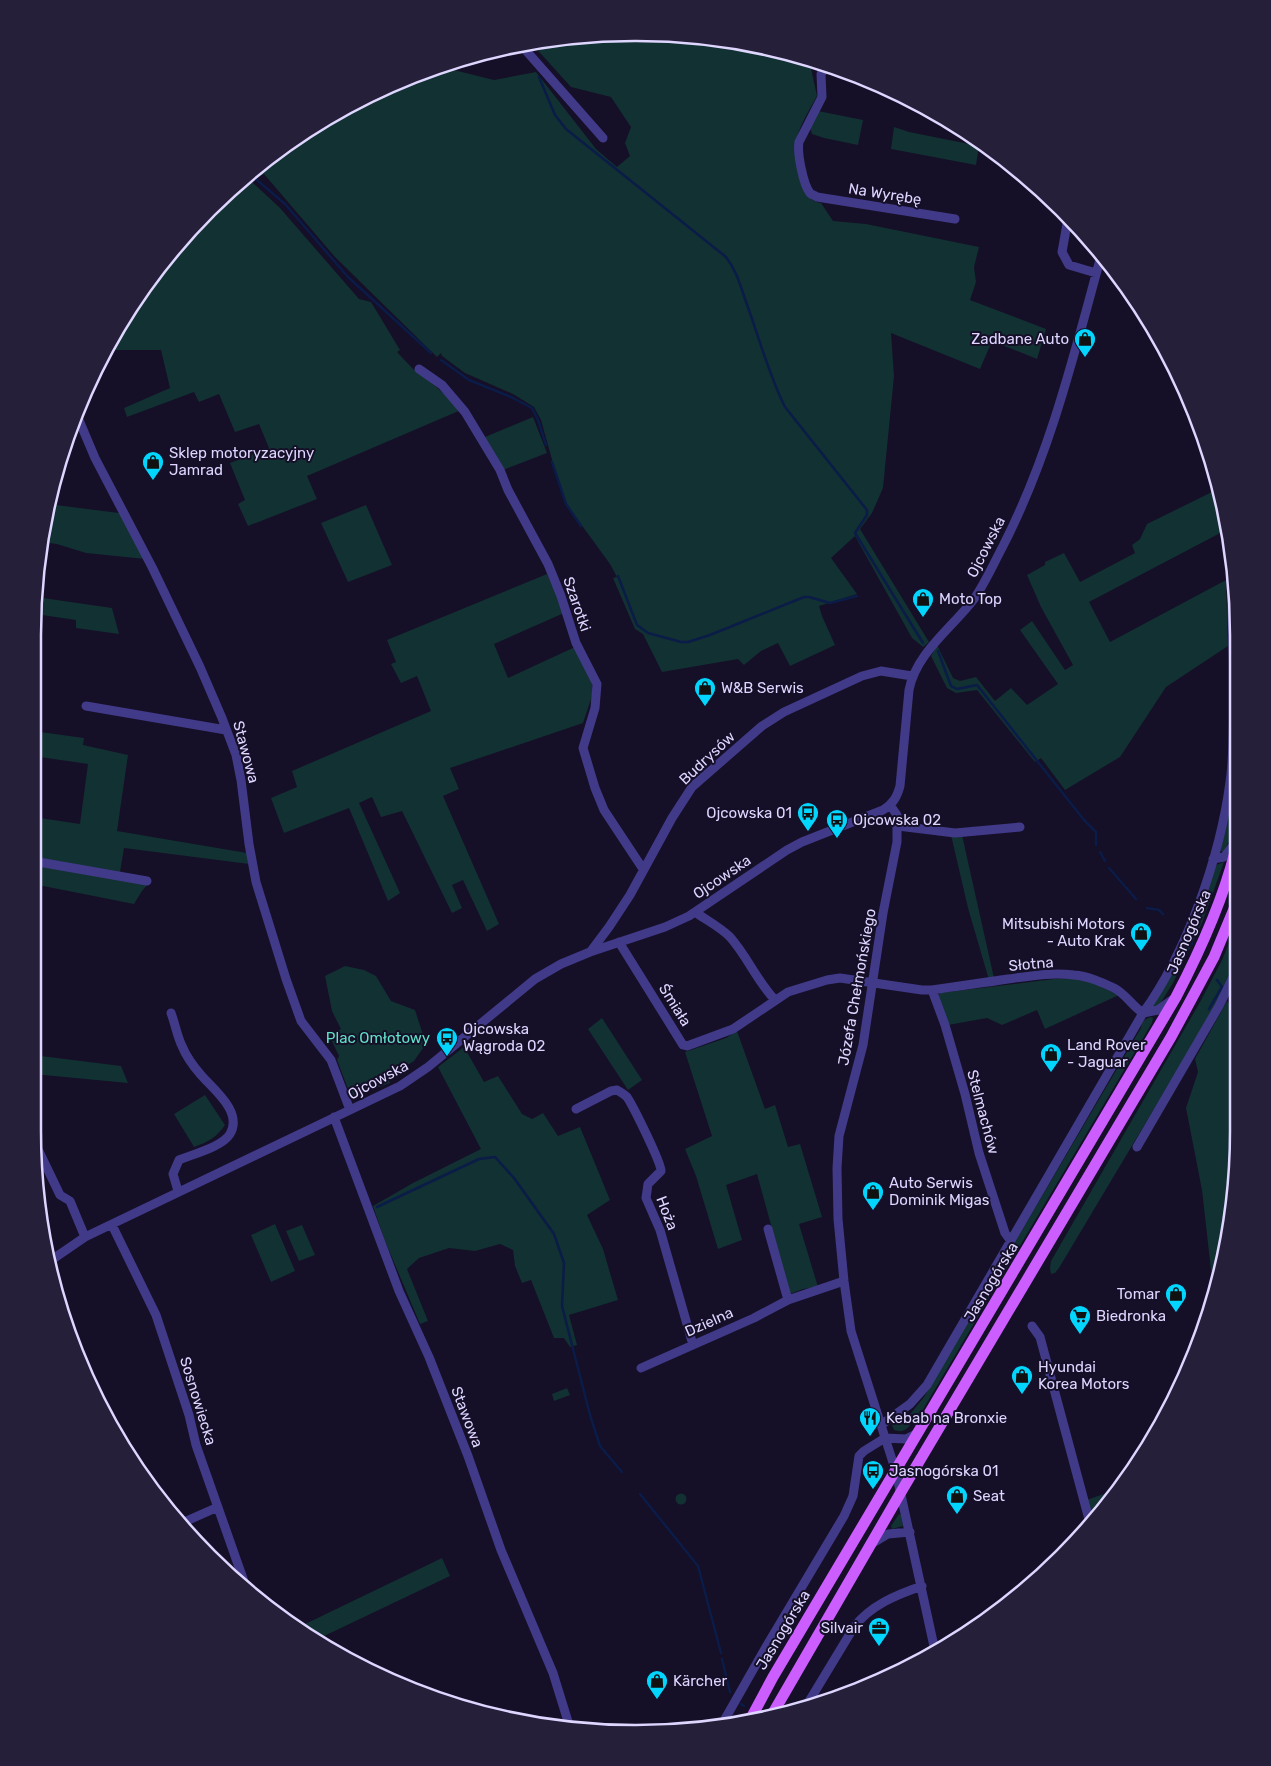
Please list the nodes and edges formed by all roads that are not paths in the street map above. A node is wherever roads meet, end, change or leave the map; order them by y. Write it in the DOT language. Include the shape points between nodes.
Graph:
graph roads {
  1 [pos="527,52"];
  2 [pos="823,72"];
  3 [pos="604,138"];
  4 [pos="955,219"];
  5 [pos="1067,227"];
  6 [pos="1099,264"];
  7 [pos="1096,273"];
  8 [pos="418,369"];
  9 [pos="80,423"];
  10 [pos="912,676"];
  11 [pos="86,706"];
  12 [pos="226,730"];
  13 [pos="1230,781"];
  14 [pos="890,805"];
  15 [pos="898,826"];
  16 [pos="1020,827"];
  17 [pos="1230,849"];
  18 [pos="1213,860"];
  19 [pos="41,863"];
  20 [pos="1230,867"];
  21 [pos="643,869"];
  22 [pos="147,881"];
  23 [pos="695,912"];
  24 [pos="1230,918"];
  25 [pos="619,942"];
  26 [pos="590,952"];
  27 [pos="872,983"];
  28 [pos="1230,983"];
  29 [pos="932,990"];
  30 [pos="1176,997"];
  31 [pos="775,1000"];
  32 [pos="171,1013"];
  33 [pos="1143,1013"];
  34 [pos="576,1109"];
  35 [pos="350,1110"];
  36 [pos="334,1117"];
  37 [pos="1138,1147"];
  38 [pos="42,1159"];
  39 [pos="178,1191"];
  40 [pos="112,1225"];
  41 [pos="768,1228"];
  42 [pos="85,1237"];
  43 [pos="1010,1240"];
  44 [pos="55,1257"];
  45 [pos="844,1281"];
  46 [pos="788,1300"];
  47 [pos="1032,1326"];
  48 [pos="693,1345"];
  49 [pos="640,1368"];
  50 [pos="881,1425"];
  51 [pos="920,1431"];
  52 [pos="885,1438"];
  53 [pos="896,1472"];
  54 [pos="901,1492"];
  55 [pos="218,1507"];
  56 [pos="1088,1515"];
  57 [pos="188,1520"];
  58 [pos="910,1532"];
  59 [pos="871,1545"];
  60 [pos="242,1575"];
  61 [pos="922,1586"];
  62 [pos="934,1645"];
  63 [pos="762,1697"];
  64 [pos="811,1698"];
  65 [pos="776,1708"];
  66 [pos="755,1712"];
  67 [pos="747,1714"];
  68 [pos="726,1718"];
  69 [pos="568,1721"];
  1 -- 3 [label="street"];
  2 -- 4 [label="street, Na Wyrębę" via="822,97 798,149 812,194"];
  5 -- 7 [label="street" via="1062,252 1069,266"];
  6 -- 7 [label="street, Ojcowska"];
  7 -- 10 [label="street, Ojcowska" via="1048,441 1020,509 974,598 930,648"];
  8 -- 21 [label="street, Szarotki" via="442,385 465,412 500,470 548,564 576,644 597,684 595,708 583,748 595,788 604,810"];
  9 -- 12 [label="street, Stawowa" via="200,667"];
  10 -- 14 [label="street, Ojcowska" via="900,786"];
  10 -- 21 [label="street, Budrysów" via="881,671 862,676 765,723 692,787"];
  11 -- 12 [label="street"];
  12 -- 35 [label="street, Stawowa" via="242,780 256,882 286,979 301,1021 331,1060"];
  13 -- 18 [label="street"];
  14 -- 15 [label="street, Józefa Chełmońskiego" via="897,815"];
  14 -- 23 [label="street, Ojcowska" via="787,850"];
  15 -- 16 [label="street" via="955,833"];
  15 -- 27 [label="street, Józefa Chełmońskiego"];
  17 -- 18 [label="street" via="1224,857"];
  18 -- 33 [label="street" via="1182,944"];
  19 -- 22 [label="street"];
  20 -- 30 [label="main road, Jasnogórska" via="1210,928"];
  21 -- 26 [label="street, Budrysów" via="630,895"];
  23 -- 25 [label="street, Ojcowska" via="665,927"];
  23 -- 31 [label="street" via="728,935"];
  24 -- 54 [label="main road, Jasnogórska" via="1184,1015"];
  25 -- 26 [label="street, Ojcowska"];
  25 -- 31 [label="street, Śmiała" via="683,1045 733,1029"];
  26 -- 35 [label="street, Ojcowska" via="535,980 417,1075"];
  27 -- 29 [label="street, Słotna"];
  27 -- 31 [label="street, Śmiała" via="852,979 827,980 788,992"];
  27 -- 45 [label="street, Józefa Chełmońskiego" via="863,1045 839,1136 838,1219"];
  28 -- 37 [label="street"];
  29 -- 33 [label="street, Słotna" via="1052,974 1074,975 1116,990"];
  29 -- 43 [label="street, Stelmachów" via="966,1094 979,1153"];
  30 -- 33 [label="street" via="1158,1010"];
  30 -- 51 [label="main road, Jasnogórska"];
  32 -- 39 [label="street" via="181,1046 232,1113 234,1122 230,1134 218,1145 179,1160 173,1174"];
  33 -- 43 [label="street"];
  34 -- 48 [label="street, Hoża" via="617,1090 626,1096 653,1149 661,1171 648,1184 646,1198 660,1230"];
  35 -- 36 [label="street, Ojcowska"];
  36 -- 39 [label="street, Ojcowska"];
  36 -- 69 [label="street, Stawowa" via="399,1291 429,1357 501,1550 553,1674"];
  38 -- 42 [label="street" via="60,1195 70,1201"];
  39 -- 40 [label="street, Ojcowska"];
  40 -- 42 [label="street, Ojcowska"];
  40 -- 55 [label="street, Sosnowiecka" via="156,1315"];
  41 -- 46 [label="street"];
  42 -- 44 [label="street, Ojcowska"];
  43 -- 50 [label="street" via="927,1385 910,1404"];
  45 -- 46 [label="street, Dzielna"];
  45 -- 50 [label="street, Józefa Chełmońskiego" via="851,1331"];
  46 -- 48 [label="street, Dzielna"];
  47 -- 56 [label="street" via="1040,1337"];
  48 -- 49 [label="street, Dzielna"];
  50 -- 52 [label="street, Józefa Chełmońskiego"];
  51 -- 52 [label="street" via="906,1439"];
  51 -- 53 [label="main road, Jasnogórska"];
  52 -- 53 [label="street, Józefa Chełmońskiego"];
  52 -- 68 [label="street, Jasnogórska" via="859,1456 852,1496 844,1516"];
  53 -- 54 [label="street, Józefa Chełmońskiego"];
  53 -- 63 [label="main road, Jasnogórska"];
  54 -- 58 [label="street, Józefa Chełmońskiego"];
  54 -- 59 [label="main road, Jasnogórska"];
  55 -- 57 [label="street"];
  55 -- 60 [label="street, Sosnowiecka"];
  58 -- 59 [label="street" via="888,1534"];
  58 -- 61 [label="street, Józefa Chełmońskiego"];
  59 -- 65 [label="main road, Jasnogórska"];
  61 -- 62 [label="street, Józefa Chełmońskiego"];
  61 -- 64 [label="street" via="884,1602 854,1626"];
  63 -- 66 [label="main road, Jasnogórska"];
  63 -- 67 [label="main road"];
}
